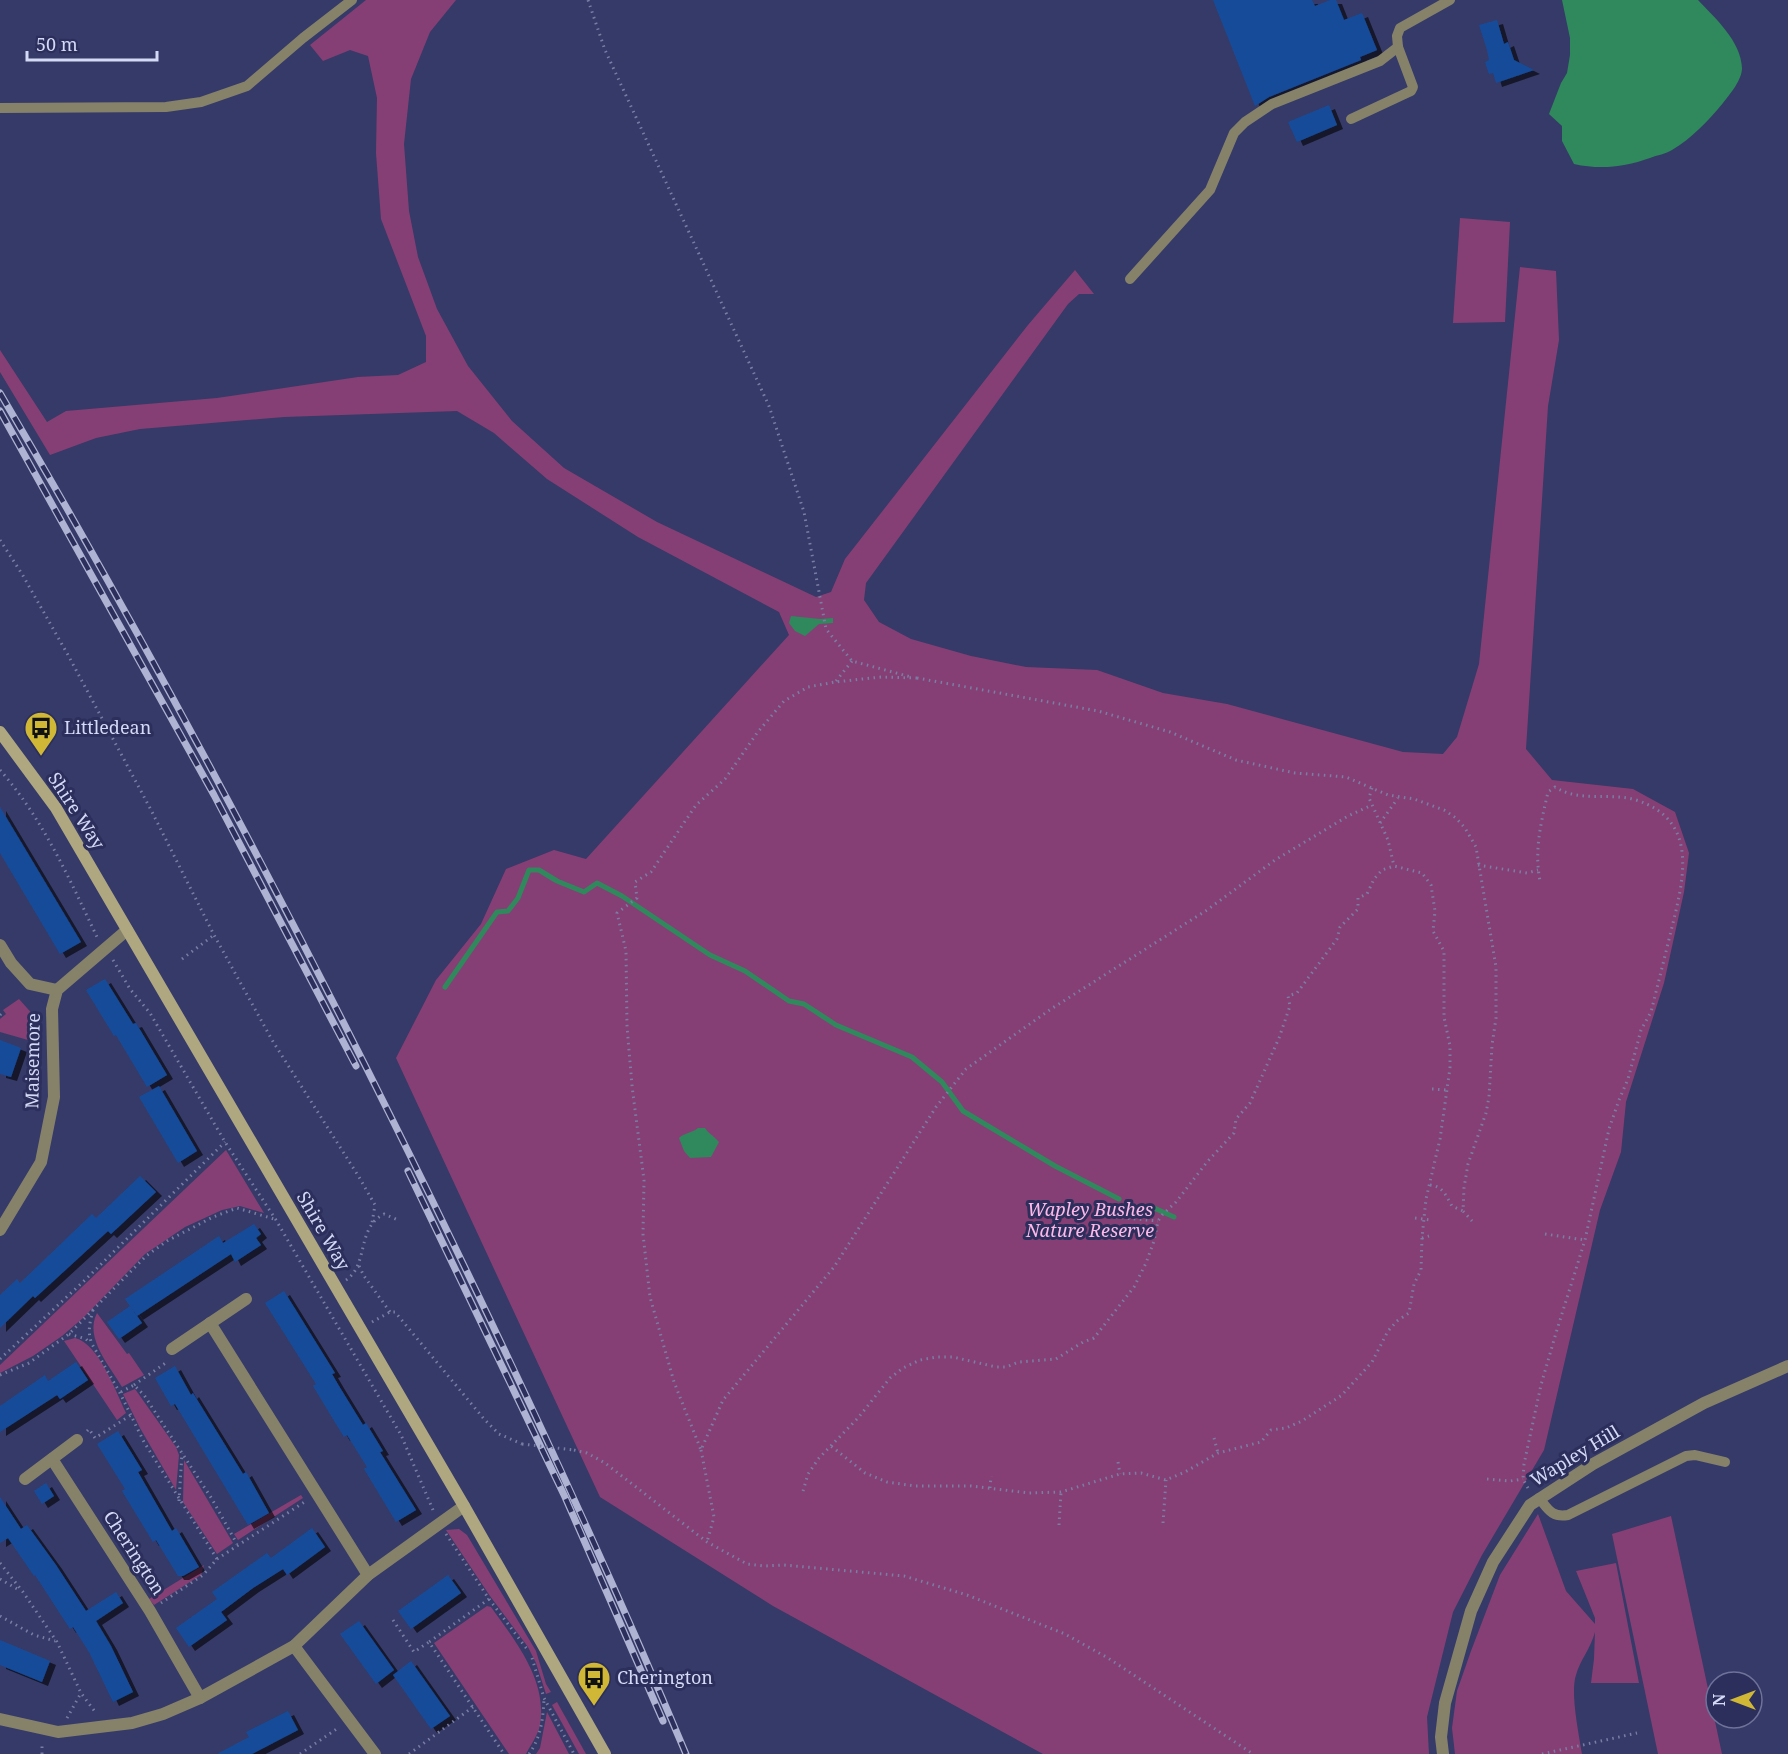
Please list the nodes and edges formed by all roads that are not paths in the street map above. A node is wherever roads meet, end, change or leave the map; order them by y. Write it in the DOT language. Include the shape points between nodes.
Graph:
graph roads {
  1 [pos="352,0"];
  2 [pos="1450,0"];
  3 [pos="1398,46"];
  4 [pos="0,108"];
  5 [pos="1351,119"];
  6 [pos="1130,279"];
  7 [pos="0,732"];
  8 [pos="127,930"];
  9 [pos="0,945"];
  10 [pos="57,990"];
  11 [pos="0,1230"];
  12 [pos="246,1299"];
  13 [pos="210,1323"];
  14 [pos="172,1349"];
  15 [pos="1788,1366"];
  16 [pos="76,1440"];
  17 [pos="52,1459"];
  18 [pos="1725,1462"];
  19 [pos="26,1479"];
  20 [pos="1535,1501"];
  21 [pos="464,1506"];
  22 [pos="368,1575"];
  23 [pos="294,1646"];
  24 [pos="200,1698"];
  25 [pos="0,1719"];
  26 [pos="375,1754"];
  27 [pos="605,1754"];
  28 [pos="1443,1754"];
  1 -- 4 [label="lane" via="247,86 201,102 166,107"];
  2 -- 3 [label="lane" via="1400,28"];
  3 -- 5 [label="lane" via="1413,87 1411,91"];
  3 -- 6 [label="lane" via="1380,61 1272,104 1245,122 1234,133 1210,190"];
  7 -- 8 [label="street, Shire Way" via="56,808"];
  8 -- 10 [label="street, Maisemore"];
  8 -- 21 [label="street, Shire Way"];
  9 -- 10 [label="street, Maisemore" via="30,984"];
  10 -- 11 [label="street, Maisemore" via="52,1009 54,1097 41,1162"];
  12 -- 13 [label="street"];
  13 -- 14 [label="street"];
  13 -- 22 [label="street"];
  15 -- 20 [label="street, Wapley Hill" via="1704,1402"];
  16 -- 17 [label="street"];
  17 -- 19 [label="street"];
  17 -- 24 [label="street, Cherington" via="150,1611"];
  18 -- 20 [label="lane" via="1686,1456 1559,1517"];
  20 -- 28 [label="street, Wapley Hill" via="1493,1562 1471,1611 1445,1703"];
  21 -- 22 [label="street"];
  21 -- 27 [label="street, Shire Way"];
  22 -- 23 [label="street"];
  23 -- 24 [label="street"];
  23 -- 26 [label="street"];
  24 -- 25 [label="street" via="132,1723 58,1732"];
}
